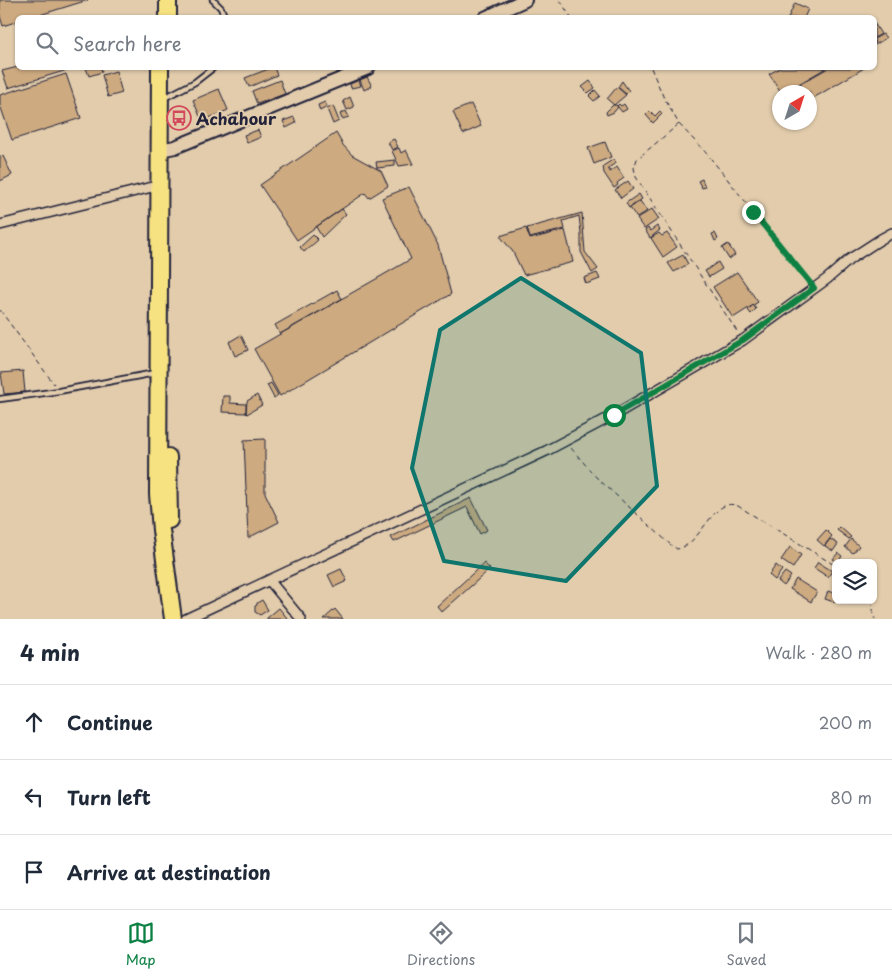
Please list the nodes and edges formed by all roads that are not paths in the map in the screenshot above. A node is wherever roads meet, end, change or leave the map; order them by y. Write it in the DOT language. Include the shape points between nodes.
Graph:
graph roads {
  1 [pos="160,0"];
  2 [pos="168,0"];
  3 [pos="213,0"];
  4 [pos="525,0"];
  5 [pos="160,15"];
  6 [pos="168,15"];
  7 [pos="224,15"];
  8 [pos="492,15"];
  9 [pos="160,70"];
  10 [pos="168,70"];
  11 [pos="210,70"];
  12 [pos="363,70"];
  13 [pos="168,96"];
  14 [pos="164,149"];
  15 [pos="160,185"];
  16 [pos="0,225"];
  17 [pos="892,233"];
  18 [pos="159,372"];
  19 [pos="0,399"];
  20 [pos="269,580"];
  21 [pos="173,619"];
  22 [pos="181,619"];
  23 [pos="186,619"];
  24 [pos="301,619"];
  1 -- 5 [label="highway"];
  2 -- 6 [label="highway"];
  3 -- 7 [label="lane"];
  4 -- 8 [label="street"];
  9 -- 14 [label="highway"];
  10 -- 13 [label="highway"];
  11 -- 13 [label="lane"];
  12 -- 14 [label="street"];
  13 -- 14 [label="highway"];
  14 -- 15 [label="highway"];
  14 -- 22 [label="highway" via="169,306 169,530"];
  15 -- 16 [label="street"];
  15 -- 18 [label="highway"];
  17 -- 20 [label="street" via="865,249 743,340 614,415"];
  18 -- 19 [label="lane"];
  18 -- 21 [label="highway" via="158,494"];
  20 -- 23 [label="street"];
  20 -- 24 [label="street"];
}
